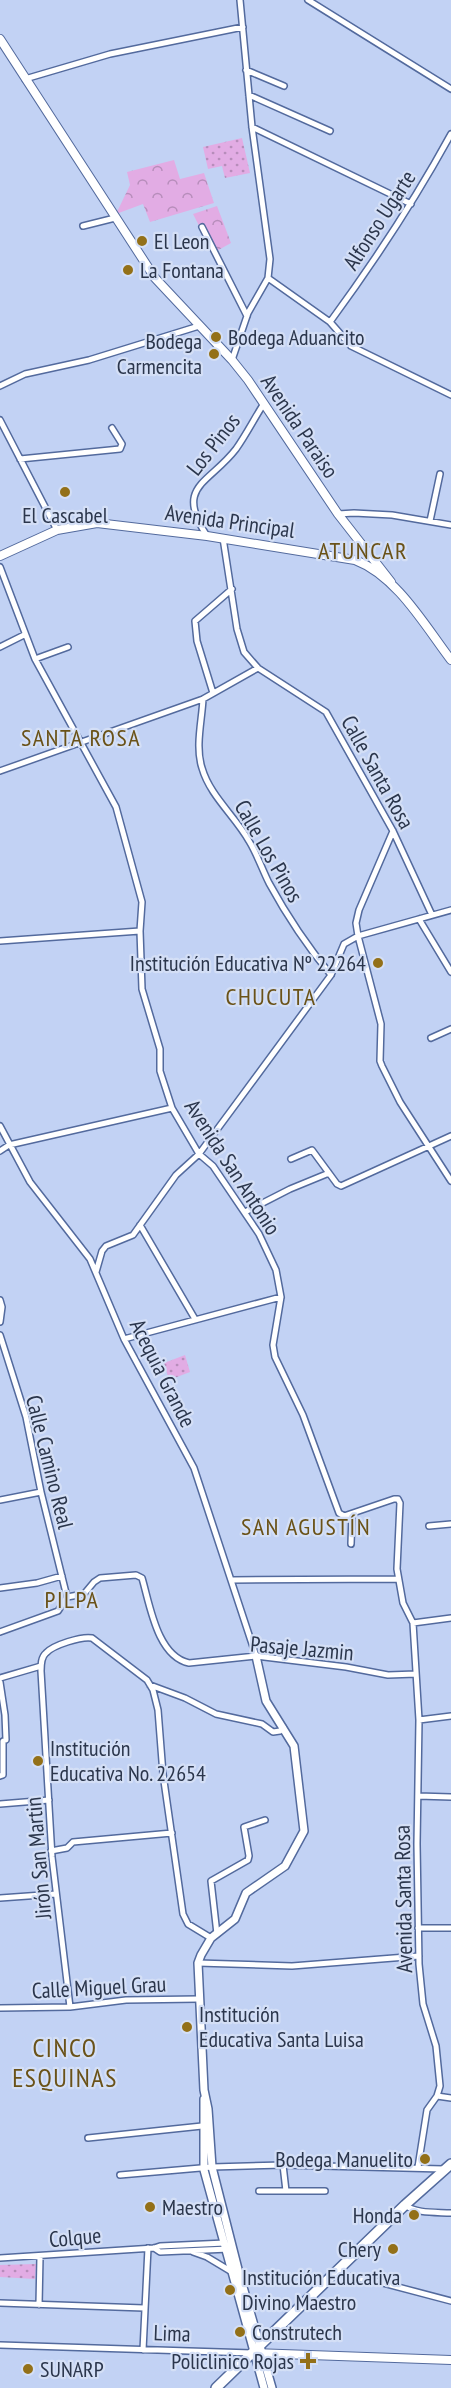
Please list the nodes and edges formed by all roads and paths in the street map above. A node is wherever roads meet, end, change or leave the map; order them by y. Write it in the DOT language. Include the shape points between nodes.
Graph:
graph roads {
  1 [pos="240,0"];
  2 [pos="308,0"];
  3 [pos="243,27"];
  4 [pos="0,39"];
  5 [pos="246,70"];
  6 [pos="26,79"];
  7 [pos="284,86"];
  8 [pos="451,89"];
  9 [pos="249,95"];
  10 [pos="252,127"];
  11 [pos="330,131"];
  12 [pos="451,134"];
  13 [pos="411,204"];
  14 [pos="115,218"];
  15 [pos="83,226"];
  16 [pos="202,227"];
  17 [pos="268,278"];
  18 [pos="247,316"];
  19 [pos="330,322"];
  20 [pos="199,326"];
  21 [pos="232,360"];
  22 [pos="0,386"];
  23 [pos="451,395"];
  24 [pos="262,405"];
  25 [pos="0,420"];
  26 [pos="112,428"];
  27 [pos="20,459"];
  28 [pos="440,474"];
  29 [pos="338,514"];
  30 [pos="430,521"];
  31 [pos="451,525"];
  32 [pos="57,530"];
  33 [pos="207,536"];
  34 [pos="223,538"];
  35 [pos="365,549"];
  36 [pos="0,556"];
  37 [pos="355,560"];
  38 [pos="0,567"];
  39 [pos="391,582"];
  40 [pos="232,589"];
  41 [pos="24,634"];
  42 [pos="0,646"];
  43 [pos="68,647"];
  44 [pos="35,659"];
  45 [pos="451,660"];
  46 [pos="258,668"];
  47 [pos="213,693"];
  48 [pos="203,699"];
  49 [pos="80,742"];
  50 [pos="0,771"];
  51 [pos="393,831"];
  52 [pos="451,910"];
  53 [pos="432,915"];
  54 [pos="419,919"];
  55 [pos="140,931"];
  56 [pos="358,936"];
  57 [pos="0,941"];
  58 [pos="451,972"];
  59 [pos="331,975"];
  60 [pos="451,1029"];
  61 [pos="431,1038"];
  62 [pos="172,1108"];
  63 [pos="0,1126"];
  64 [pos="451,1136"];
  65 [pos="9,1145"];
  66 [pos="428,1145"];
  67 [pos="0,1151"];
  68 [pos="199,1154"];
  69 [pos="291,1159"];
  70 [pos="329,1173"];
  71 [pos="451,1181"];
  72 [pos="244,1212"];
  73 [pos="140,1225"];
  74 [pos="96,1272"];
  75 [pos="281,1297"];
  76 [pos="0,1300"];
  77 [pos="195,1319"];
  78 [pos="0,1322"];
  79 [pos="0,1335"];
  80 [pos="124,1339"];
  81 [pos="41,1492"];
  82 [pos="0,1500"];
  83 [pos="352,1514"];
  84 [pos="451,1524"];
  85 [pos="429,1526"];
  86 [pos="351,1544"];
  87 [pos="62,1576"];
  88 [pos="398,1579"];
  89 [pos="232,1580"];
  90 [pos="0,1588"];
  91 [pos="68,1598"];
  92 [pos="451,1618"];
  93 [pos="413,1623"];
  94 [pos="0,1632"];
  95 [pos="256,1656"];
  96 [pos="41,1666"];
  97 [pos="416,1674"];
  98 [pos="0,1680"];
  99 [pos="150,1685"];
  100 [pos="451,1716"];
  101 [pos="419,1720"];
  102 [pos="283,1727"];
  103 [pos="2,1742"];
  104 [pos="0,1776"];
  105 [pos="418,1796"];
  106 [pos="451,1797"];
  107 [pos="49,1800"];
  108 [pos="0,1804"];
  109 [pos="265,1820"];
  110 [pos="172,1833"];
  111 [pos="51,1851"];
  112 [pos="56,1894"];
  113 [pos="0,1898"];
  114 [pos="418,1928"];
  115 [pos="451,1928"];
  116 [pos="214,1936"];
  117 [pos="419,1956"];
  118 [pos="198,1963"];
  119 [pos="199,1999"];
  120 [pos="70,2007"];
  121 [pos="0,2008"];
  122 [pos="204,2093"];
  123 [pos="437,2096"];
  124 [pos="451,2098"];
  125 [pos="202,2126"];
  126 [pos="88,2138"];
  127 [pos="284,2165"];
  128 [pos="418,2167"];
  129 [pos="449,2167"];
  130 [pos="212,2168"];
  131 [pos="204,2170"];
  132 [pos="120,2175"];
  133 [pos="258,2191"];
  134 [pos="286,2191"];
  135 [pos="325,2191"];
  136 [pos="405,2205"];
  137 [pos="451,2213"];
  138 [pos="229,2246"];
  139 [pos="151,2248"];
  140 [pos="189,2251"];
  141 [pos="40,2257"];
  142 [pos="0,2258"];
  143 [pos="232,2271"];
  144 [pos="336,2274"];
  145 [pos="451,2301"];
  146 [pos="0,2304"];
  147 [pos="39,2305"];
  148 [pos="144,2308"];
  149 [pos="0,2345"];
  150 [pos="143,2350"];
  151 [pos="258,2351"];
  152 [pos="451,2360"];
  153 [pos="216,2388"];
  154 [pos="264,2388"];
  155 [pos="272,2388"];
  1 -- 3 [label="street"];
  2 -- 8 [label="street"];
  3 -- 5 [label="street"];
  3 -- 6 [label="street" via="110,54"];
  4 -- 6 [label="main road, Avenida Paraiso"];
  5 -- 7 [label="street"];
  5 -- 9 [label="street"];
  6 -- 14 [label="main road, Avenida Paraiso"];
  9 -- 10 [label="street"];
  9 -- 11 [label="street"];
  10 -- 13 [label="street"];
  10 -- 17 [label="street" via="269,248"];
  12 -- 13 [label="street, Alfonso Ugarte"];
  13 -- 19 [label="street, Alfonso Ugarte"];
  14 -- 15 [label="street"];
  14 -- 20 [label="main road, Avenida Paraiso" via="149,269"];
  16 -- 18 [label="street"];
  17 -- 18 [label="street"];
  17 -- 19 [label="street"];
  18 -- 21 [label="street"];
  19 -- 23 [label="street" via="351,346"];
  20 -- 21 [label="main road, Avenida Paraiso"];
  20 -- 22 [label="street" via="88,360 25,374"];
  21 -- 24 [label="main road, Avenida Paraiso"];
  24 -- 29 [label="main road, Avenida Paraiso"];
  24 -- 33 [label="street, Los Pinos" via="235,450 194,496 192,510"];
  25 -- 27 [label="street"];
  26 -- 27 [label="street" via="122,444 120,449"];
  27 -- 32 [label="street"];
  28 -- 30 [label="street"];
  29 -- 30 [label="street" via="379,513"];
  29 -- 35 [label="main road, Avenida Paraiso"];
  30 -- 31 [label="street"];
  32 -- 33 [label="main road, Avenida Principal" via="110,523"];
  32 -- 36 [label="main road, Avenida Principal"];
  33 -- 34 [label="main road, Avenida Principal"];
  34 -- 37 [label="main road, Avenida Principal"];
  34 -- 40 [label="street, Calle Santa Rosa"];
  35 -- 37 [label="main road"];
  35 -- 39 [label="main road, Avenida Paraiso"];
  37 -- 39 [label="main road, Avenida Principal"];
  38 -- 41 [label="street, Avenida San Antonio"];
  39 -- 45 [label="main road, Avenida Principal"];
  40 -- 46 [label="street, Calle Santa Rosa" via="244,652"];
  40 -- 47 [label="street" via="195,621"];
  41 -- 42 [label="street"];
  41 -- 44 [label="street, Avenida San Antonio"];
  43 -- 44 [label="street"];
  44 -- 49 [label="street, Avenida San Antonio"];
  46 -- 47 [label="street"];
  46 -- 51 [label="street, Calle Santa Rosa" via="326,712"];
  47 -- 48 [label="street"];
  48 -- 49 [label="street"];
  48 -- 59 [label="street, Calle Los Pinos" via="200,752 206,779 249,841 288,917"];
  49 -- 50 [label="street"];
  49 -- 55 [label="street, Avenida San Antonio" via="121,820 142,902"];
  51 -- 53 [label="street, Calle Santa Rosa"];
  51 -- 56 [label="street" via="359,910"];
  52 -- 53 [label="street"];
  53 -- 54 [label="street"];
  54 -- 56 [label="street"];
  54 -- 58 [label="street"];
  55 -- 57 [label="street"];
  55 -- 62 [label="street, Avenida San Antonio" via="142,989"];
  56 -- 59 [label="street" via="344,944"];
  56 -- 66 [label="street" via="381,1024 380,1061"];
  59 -- 68 [label="street"];
  60 -- 61 [label="street"];
  62 -- 65 [label="street"];
  62 -- 68 [label="street, Avenida San Antonio"];
  63 -- 65 [label="street, Acequia Grande"];
  64 -- 66 [label="street"];
  65 -- 67 [label="street"];
  65 -- 74 [label="street, Acequia Grande" via="30,1182"];
  66 -- 70 [label="street" via="346,1185 337,1184"];
  66 -- 71 [label="street"];
  68 -- 72 [label="street, Avenida San Antonio" via="213,1166"];
  68 -- 73 [label="street" via="176,1175"];
  69 -- 70 [label="street" via="312,1150"];
  70 -- 72 [label="street"];
  72 -- 75 [label="street, Avenida San Antonio" via="276,1270"];
  73 -- 74 [label="street" via="133,1235 106,1246"];
  73 -- 77 [label="street"];
  74 -- 80 [label="street, Acequia Grande"];
  75 -- 77 [label="street"];
  75 -- 83 [label="street, Avenida San Antonio" via="273,1345 275,1357 303,1415 331,1495 342,1515"];
  76 -- 78 [label="street"];
  77 -- 80 [label="street"];
  79 -- 81 [label="street, Calle Camino Real" via="26,1417"];
  80 -- 89 [label="street, Acequia Grande" via="194,1468"];
  81 -- 82 [label="street"];
  81 -- 87 [label="street, Calle Camino Real"];
  83 -- 86 [label="street"];
  83 -- 88 [label="street, Avenida Santa Rosa" via="394,1499 400,1503"];
  84 -- 85 [label="street"];
  87 -- 90 [label="street"];
  87 -- 91 [label="street, Calle Camino Real"];
  88 -- 89 [label="street"];
  88 -- 93 [label="street, Avenida Santa Rosa" via="403,1603"];
  89 -- 95 [label="street, Acequia Grande"];
  91 -- 94 [label="street" via="58,1611"];
  91 -- 95 [label="street, Pasaje Jazmin" via="84,1594 100,1578 136,1575 142,1578 165,1645 182,1661"];
  92 -- 93 [label="street"];
  93 -- 97 [label="street, Avenida Santa Rosa"];
  95 -- 97 [label="street, Pasaje Jazmin" via="388,1675"];
  95 -- 102 [label="street" via="266,1701"];
  96 -- 98 [label="street"];
  96 -- 99 [label="street" via="45,1653 81,1637 92,1638"];
  96 -- 107 [label="street, Jirón San Martin"];
  97 -- 101 [label="street, Avenida Santa Rosa"];
  98 -- 103 [label="street" via="6,1740"];
  99 -- 102 [label="street" via="216,1714 262,1724 273,1732"];
  99 -- 110 [label="street" via="158,1710"];
  100 -- 101 [label="street"];
  101 -- 105 [label="street, Avenida Santa Rosa"];
  102 -- 116 [label="street" via="295,1750 303,1836 285,1866 246,1893 235,1919"];
  103 -- 104 [label="street"];
  105 -- 106 [label="street"];
  105 -- 114 [label="street, Avenida Santa Rosa"];
  107 -- 108 [label="street"];
  107 -- 111 [label="street, Jirón San Martin"];
  109 -- 116 [label="street" via="244,1827 248,1860 211,1881"];
  110 -- 111 [label="street" via="73,1842 68,1848"];
  110 -- 116 [label="street" via="185,1920"];
  111 -- 112 [label="street, Jirón San Martin"];
  112 -- 113 [label="street"];
  112 -- 120 [label="street, Jirón San Martin"];
  114 -- 115 [label="street"];
  114 -- 117 [label="street, Avenida Santa Rosa"];
  116 -- 118 [label="street"];
  117 -- 118 [label="street" via="292,1966"];
  117 -- 123 [label="street, Avenida Santa Rosa" via="423,2004 436,2046 440,2086"];
  118 -- 119 [label="street"];
  119 -- 120 [label="street, Calle Miguel Grau" via="126,2000"];
  119 -- 122 [label="street"];
  120 -- 121 [label="street, Calle Miguel Grau"];
  122 -- 125 [label="street"];
  122 -- 130 [label="street"];
  123 -- 124 [label="street"];
  123 -- 128 [label="street, Avenida Santa Rosa" via="427,2110"];
  125 -- 126 [label="street"];
  125 -- 131 [label="street"];
  127 -- 128 [label="street"];
  127 -- 130 [label="street"];
  127 -- 134 [label="street"];
  128 -- 129 [label="street"];
  129 -- 136 [label="highway"];
  130 -- 131 [label="street"];
  130 -- 138 [label="street"];
  131 -- 132 [label="street"];
  131 -- 138 [label="street"];
  133 -- 134 [label="street"];
  134 -- 135 [label="street"];
  136 -- 137 [label="street" via="421,2211"];
  136 -- 144 [label="highway"];
  138 -- 139 [label="street, Colque"];
  138 -- 140 [label="street, Colque"];
  138 -- 143 [label="street"];
  138 -- 151 [label="street"];
  139 -- 140 [label="street, Colque" via="160,2252"];
  139 -- 141 [label="street, Colque"];
  139 -- 148 [label="street"];
  140 -- 143 [label="street, Colque"];
  141 -- 142 [label="street, Colque"];
  141 -- 147 [label="street"];
  143 -- 151 [label="street"];
  144 -- 145 [label="street"];
  144 -- 151 [label="highway"];
  146 -- 147 [label="street"];
  147 -- 148 [label="street"];
  148 -- 150 [label="street"];
  149 -- 150 [label="street, Lima"];
  150 -- 151 [label="street, Lima"];
  151 -- 152 [label="main road, Lima"];
  151 -- 153 [label="highway"];
  151 -- 154 [label="street"];
  151 -- 155 [label="street"];
}
